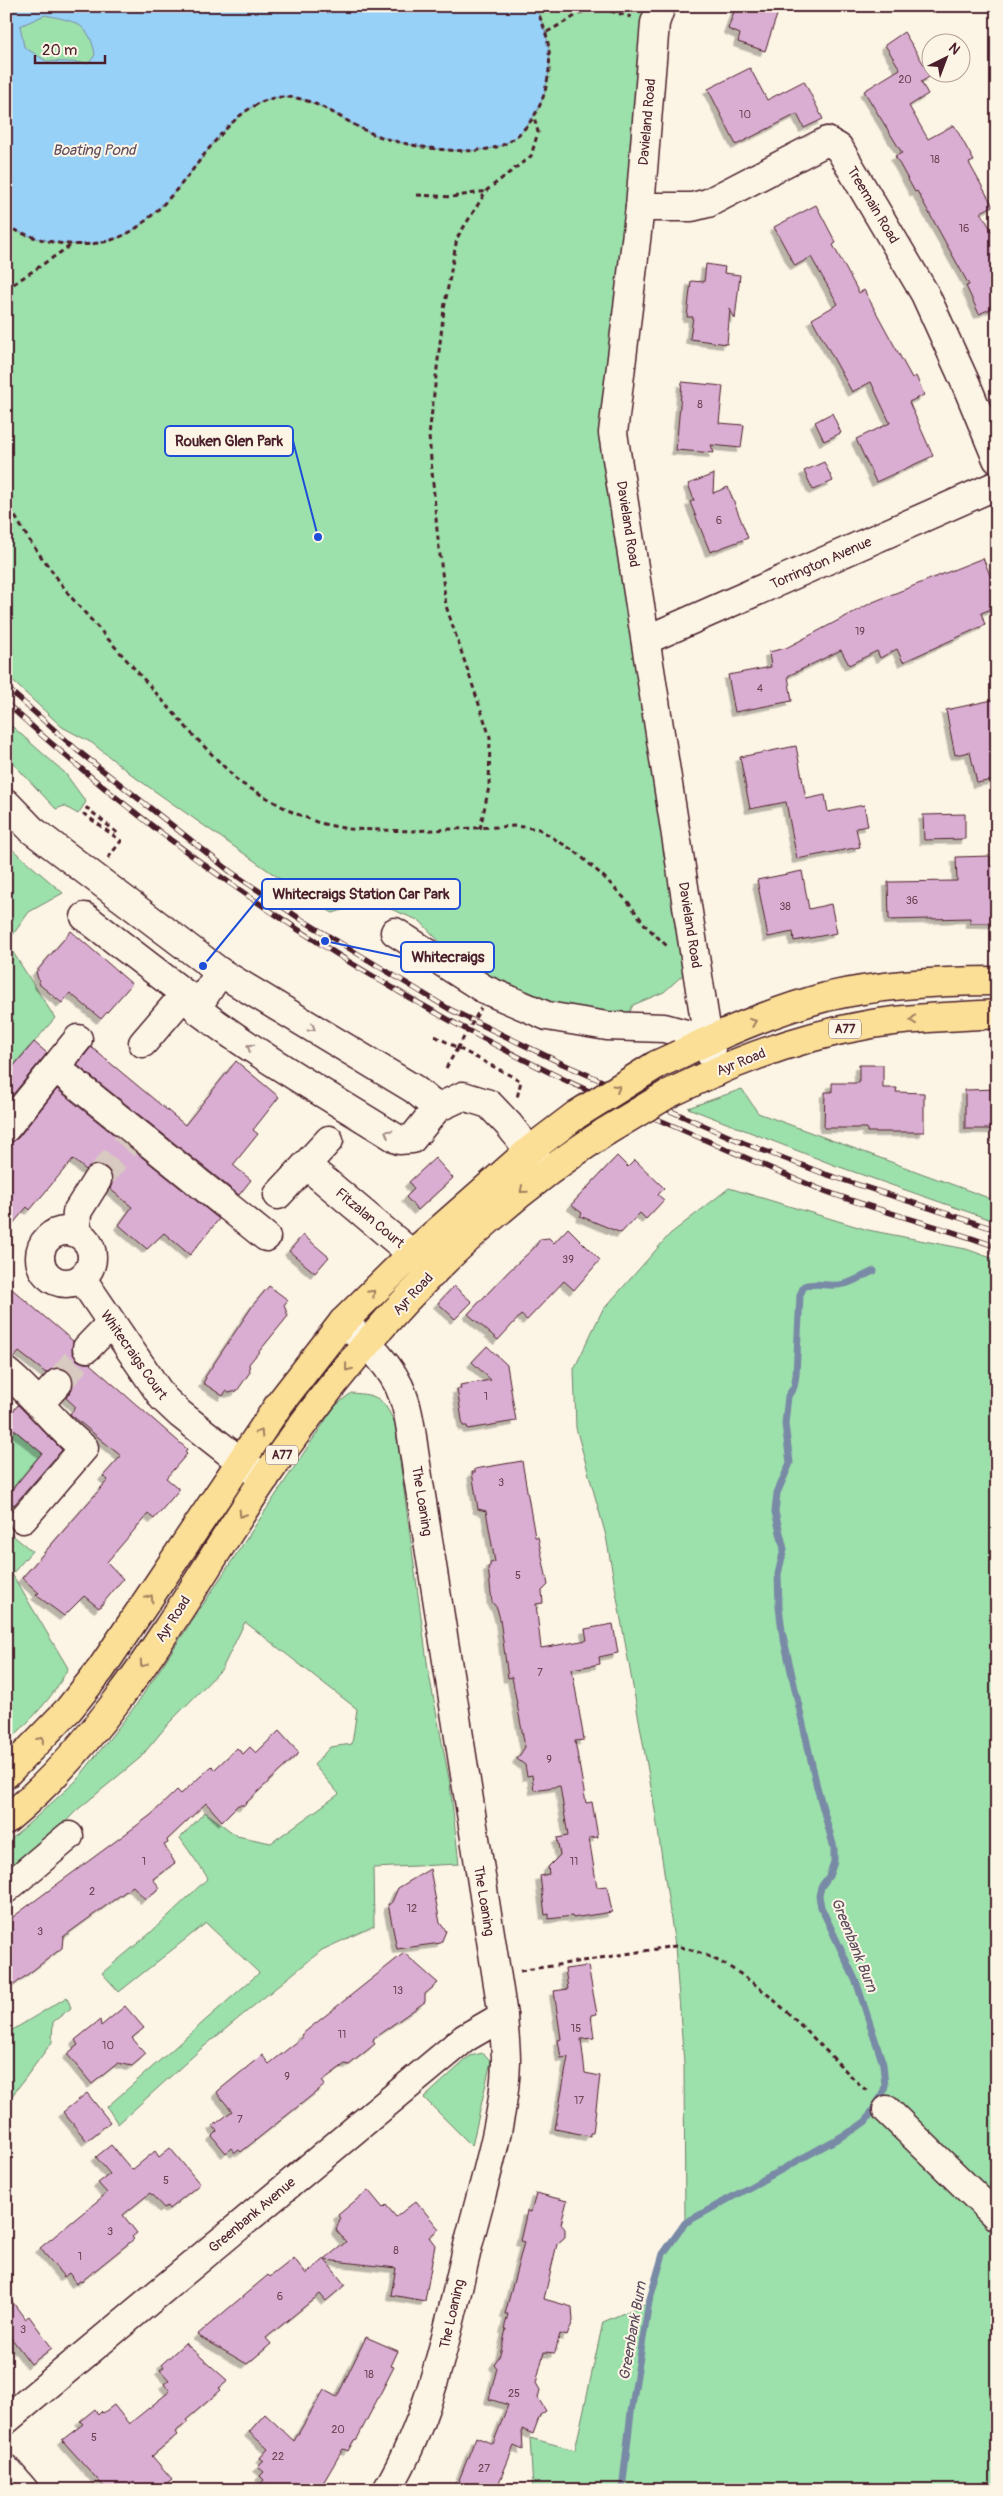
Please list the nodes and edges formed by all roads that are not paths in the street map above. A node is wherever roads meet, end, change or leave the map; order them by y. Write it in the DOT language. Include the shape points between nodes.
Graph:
graph roads {
  1 [pos="658,15"];
  2 [pos="640,207"];
  3 [pos="997,459"];
  4 [pos="997,485"];
  5 [pos="646,640"];
  6 [pos="6,803"];
  7 [pos="85,917"];
  8 [pos="395,932"];
  9 [pos="220,972"];
  10 [pos="943,981"];
  11 [pos="997,981"];
  12 [pos="192,1002"];
  13 [pos="997,1014"];
  14 [pos="945,1018"];
  15 [pos="78,1039"];
  16 [pos="708,1040"];
  17 [pos="143,1043"];
  18 [pos="56,1068"];
  19 [pos="709,1075"];
  20 [pos="437,1108"];
  21 [pos="6,1128"];
  22 [pos="329,1140"];
  23 [pos="530,1150"];
  24 [pos="306,1165"];
  25 [pos="546,1172"];
  26 [pos="97,1180"];
  27 [pos="278,1195"];
  28 [pos="76,1232"];
  29 [pos="266,1237"];
  30 [pos="412,1254"];
  31 [pos="432,1274"];
  32 [pos="82,1279"];
  33 [pos="343,1322"];
  34 [pos="111,1323"];
  35 [pos="368,1343"];
  36 [pos="87,1348"];
  37 [pos="6,1372"];
  38 [pos="58,1383"];
  39 [pos="39,1404"];
  40 [pos="241,1462"];
  41 [pos="265,1478"];
  42 [pos="23,1519"];
  43 [pos="6,1774"];
  44 [pos="6,1820"];
  45 [pos="69,1836"];
  46 [pos="6,1889"];
  47 [pos="503,2016"];
  48 [pos="887,2110"];
  49 [pos="997,2217"];
  50 [pos="6,2420"];
  51 [pos="6,2469"];
  52 [pos="24,2490"];
  53 [pos="387,2490"];
  1 -- 2 [label="street, Davieland Road"];
  2 -- 3 [label="street, Treemain Road" via="692,207 708,203 827,141 839,148 925,294"];
  2 -- 5 [label="street, Davieland Road" via="613,433"];
  4 -- 5 [label="street, Torrington Avenue"];
  5 -- 16 [label="street, Davieland Road"];
  6 -- 9 [label="street" via="32,830"];
  7 -- 12 [label="street"];
  8 -- 16 [label="street" via="484,989 547,1016 607,1026 664,1028"];
  9 -- 12 [label="street" via="203,998"];
  9 -- 20 [label="street, one-way" via="414,1089"];
  10 -- 11 [label="main road, Ayr Road / A77"];
  10 -- 14 [label="main road"];
  16 -- 10 [label="main road, Ayr Road / A77, one-way" via="826,997"];
  12 -- 17 [label="street"];
  20 -- 12 [label="street, one-way" via="412,1140 399,1140 247,1046"];
  13 -- 14 [label="main road, Ayr Road / A77"];
  14 -- 19 [label="main road, Ayr Road / A77, one-way" via="874,1023 840,1030 744,1059"];
  15 -- 18 [label="street"];
  16 -- 19 [label="street, Davieland Road"];
  23 -- 16 [label="main road, Ayr Road / A77, one-way, bridge" via="576,1115 641,1074"];
  18 -- 21 [label="street"];
  18 -- 29 [label="street" via="132,1139"];
  19 -- 25 [label="main road, Ayr Road / A77, bridge" via="668,1094"];
  20 -- 23 [label="street" via="463,1096 489,1104"];
  22 -- 24 [label="street"];
  23 -- 25 [label="street"];
  23 -- 30 [label="main road, Ayr Road / A77"];
  24 -- 27 [label="street"];
  24 -- 30 [label="street, Fitzalan Court"];
  25 -- 31 [label="main road, Ayr Road / A77, one-way" via="458,1247"];
  26 -- 28 [label="street" via="77,1212"];
  28 -- 32 [label="street" via="84,1237 93,1254 92,1263"];
  28 -- 32 [label="street" via="56,1232 48,1238 41,1250 41,1265 45,1274 62,1284"];
  30 -- 31 [label="street, Fitzalan Court"];
  33 -- 30 [label="main road, Ayr Road / A77, one-way"];
  31 -- 35 [label="main road, Ayr Road / A77"];
  32 -- 34 [label="street, Whitecraigs Court"];
  33 -- 35 [label="street, The Loaning"];
  40 -- 33 [label="main road, Ayr Road / A77, one-way" via="280,1403"];
  34 -- 36 [label="street"];
  34 -- 40 [label="street, Whitecraigs Court" via="162,1398"];
  35 -- 41 [label="main road, Ayr Road / A77, one-way"];
  35 -- 47 [label="street, The Loaning" via="404,1396"];
  37 -- 39 [label="street"];
  38 -- 39 [label="street"];
  39 -- 42 [label="street" via="84,1448"];
  40 -- 41 [label="street, Whitecraigs Court"];
  43 -- 40 [label="main road, Ayr Road / A77, one-way" via="62,1717 101,1669"];
  41 -- 44 [label="main road, Ayr Road / A77, one-way" via="118,1701 38,1794"];
  45 -- 46 [label="street"];
  47 -- 50 [label="street, Greenbank Avenue" via="465,2038"];
  47 -- 53 [label="street, The Loaning" via="506,2062 503,2096 449,2332 433,2388"];
  48 -- 49 [label="street"];
  51 -- 52 [label="street"];
}
